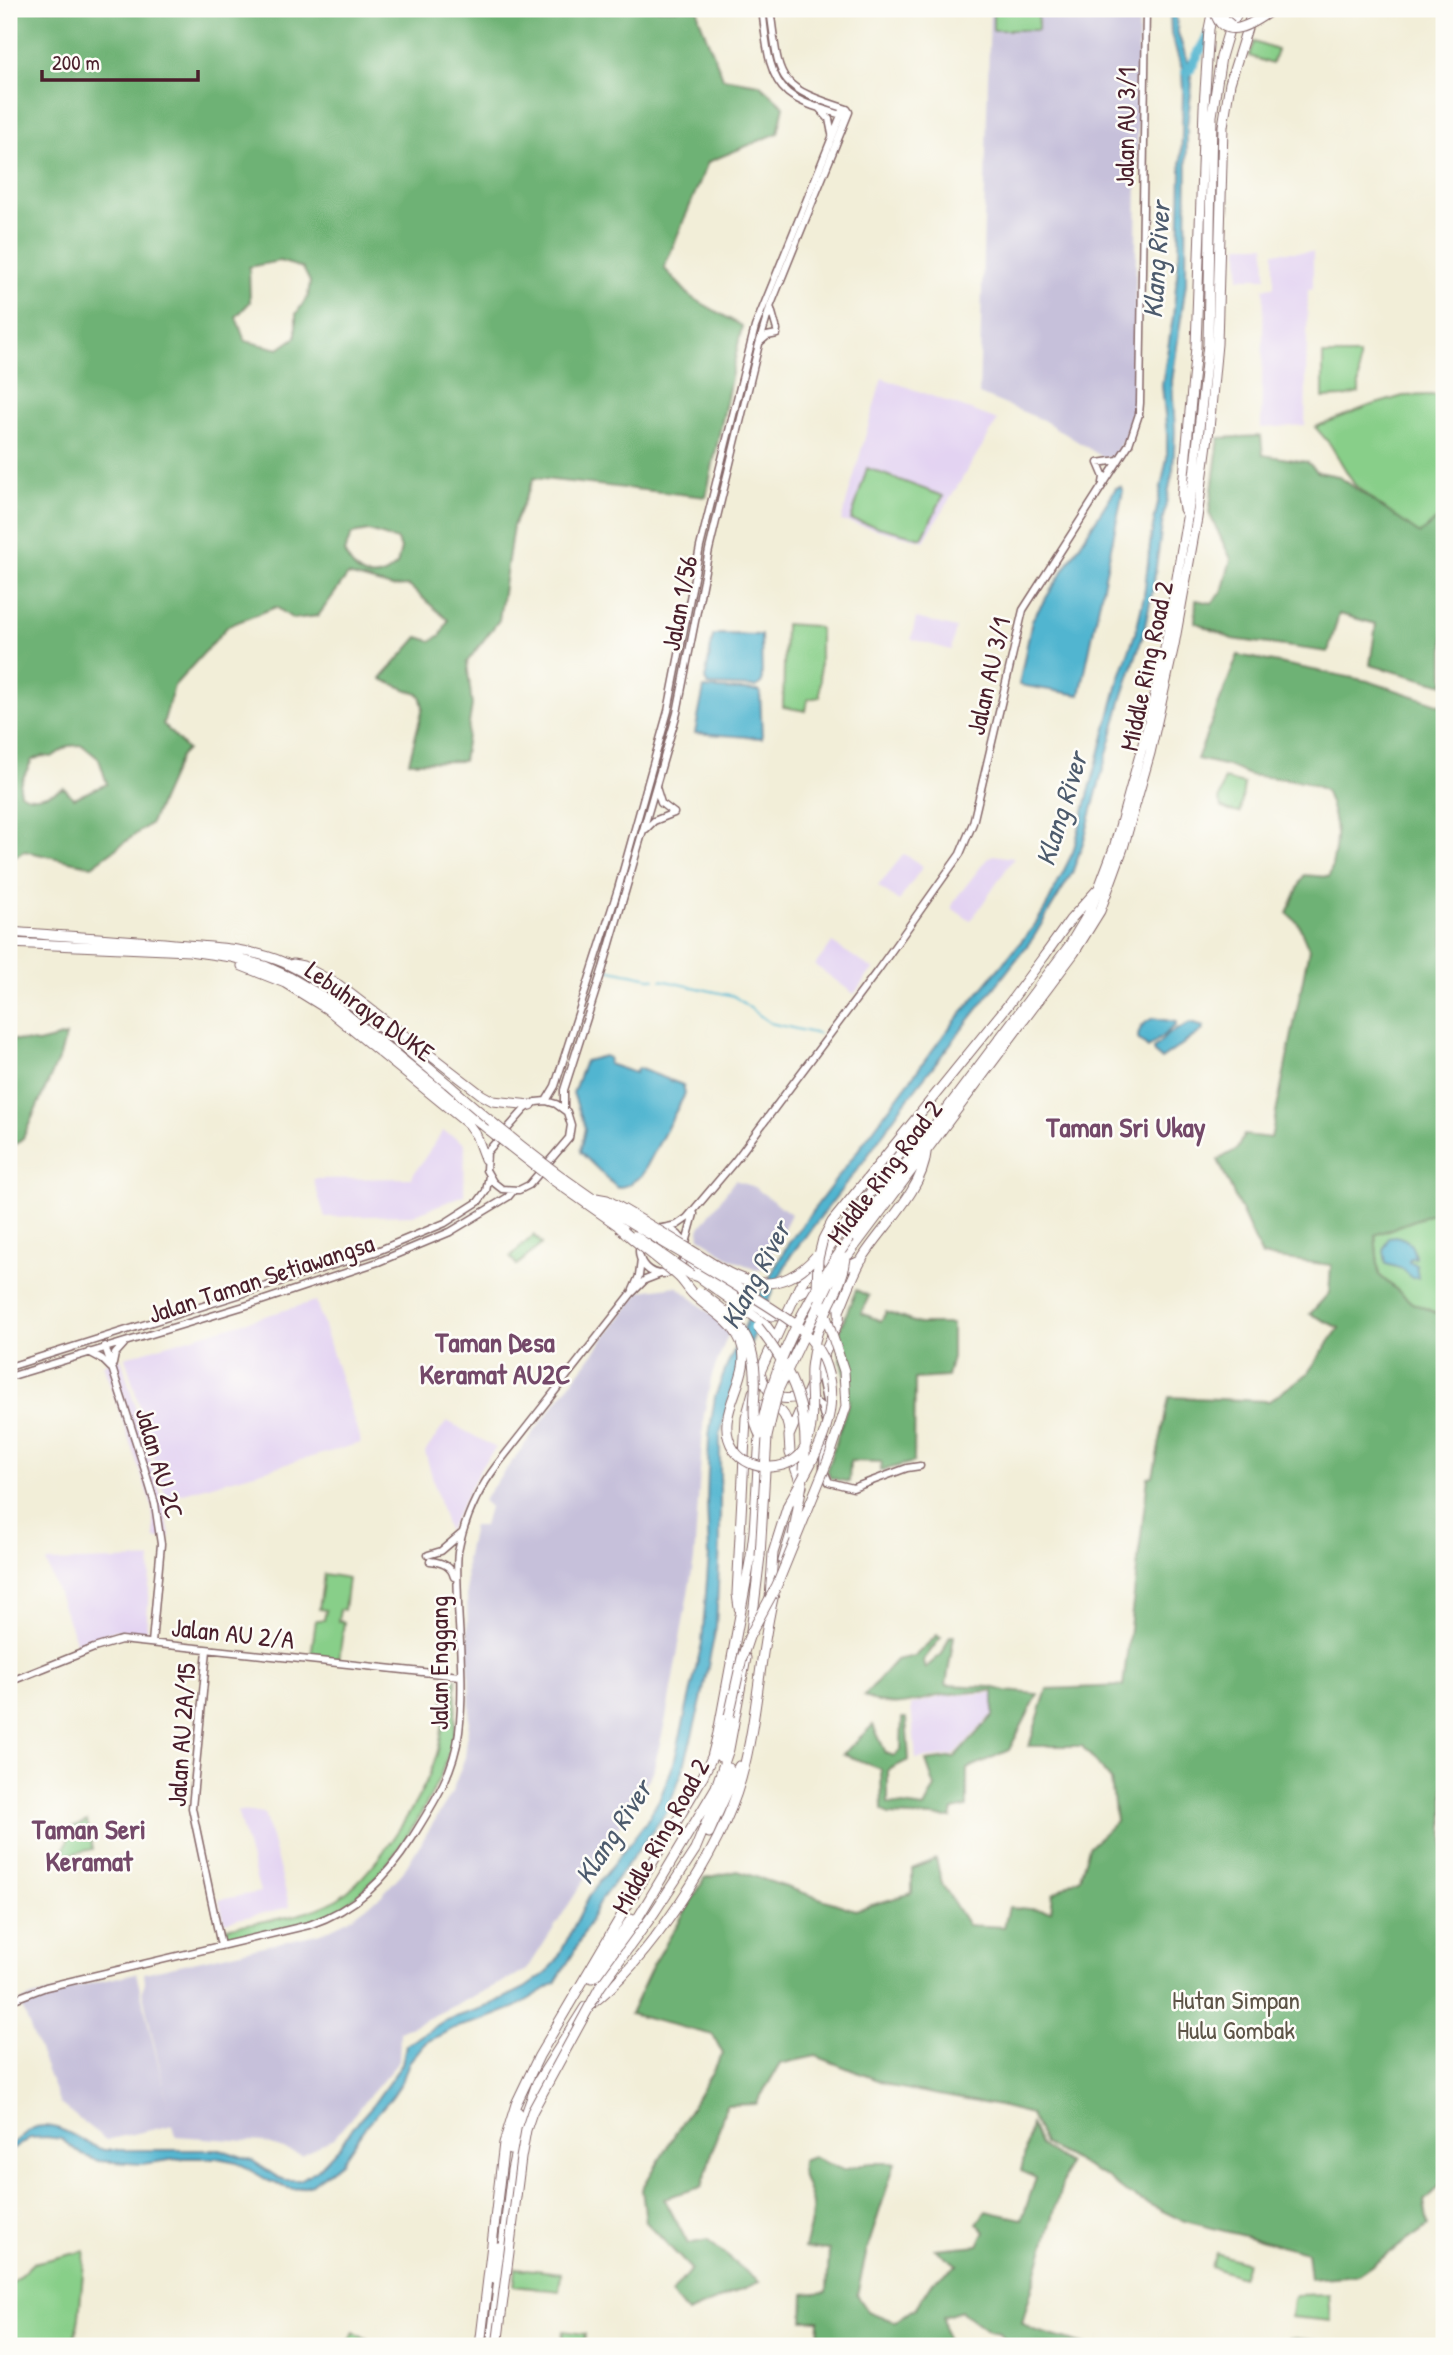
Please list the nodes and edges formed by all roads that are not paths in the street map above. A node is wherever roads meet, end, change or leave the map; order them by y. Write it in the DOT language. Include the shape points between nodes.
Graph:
graph roads {
  1 [pos="762,9"];
  2 [pos="770,9"];
  3 [pos="1146,9"];
  4 [pos="1213,9"];
  5 [pos="1222,9"];
  6 [pos="1239,9"];
  7 [pos="1253,9"];
  8 [pos="1273,9"];
  9 [pos="1234,29"];
  10 [pos="815,106"];
  11 [pos="845,112"];
  12 [pos="833,136"];
  13 [pos="770,307"];
  14 [pos="759,344"];
  15 [pos="1119,460"];
  16 [pos="1103,485"];
  17 [pos="1188,516"];
  18 [pos="656,786"];
  19 [pos="641,836"];
  20 [pos="1102,883"];
  21 [pos="9,932"];
  22 [pos="9,943"];
  23 [pos="189,951"];
  24 [pos="284,963"];
  25 [pos="546,1101"];
  26 [pos="531,1105"];
  27 [pos="564,1109"];
  28 [pos="945,1110"];
  29 [pos="926,1152"];
  30 [pos="485,1159"];
  31 [pos="489,1175"];
  32 [pos="513,1191"];
  33 [pos="591,1198"];
  34 [pos="696,1209"];
  35 [pos="619,1227"];
  36 [pos="663,1228"];
  37 [pos="842,1229"];
  38 [pos="685,1249"];
  39 [pos="828,1249"];
  40 [pos="641,1258"];
  41 [pos="846,1258"];
  42 [pos="862,1260"];
  43 [pos="666,1273"];
  44 [pos="681,1279"];
  45 [pos="631,1294"];
  46 [pos="795,1296"];
  47 [pos="738,1301"];
  48 [pos="840,1309"];
  49 [pos="786,1315"];
  50 [pos="768,1320"];
  51 [pos="102,1338"];
  52 [pos="775,1338"];
  53 [pos="126,1342"];
  54 [pos="106,1348"];
  55 [pos="89,1352"];
  56 [pos="818,1366"];
  57 [pos="9,1367"];
  58 [pos="112,1369"];
  59 [pos="760,1372"];
  60 [pos="9,1377"];
  61 [pos="805,1396"];
  62 [pos="746,1418"];
  63 [pos="827,1426"];
  64 [pos="760,1435"];
  65 [pos="789,1436"];
  66 [pos="920,1466"];
  67 [pos="462,1533"];
  68 [pos="791,1551"];
  69 [pos="755,1556"];
  70 [pos="458,1588"];
  71 [pos="768,1618"];
  72 [pos="740,1620"];
  73 [pos="152,1643"];
  74 [pos="207,1650"];
  75 [pos="460,1676"];
  76 [pos="9,1682"];
  77 [pos="729,1749"];
  78 [pos="745,1760"];
  79 [pos="695,1850"];
  80 [pos="221,1947"];
  81 [pos="9,2001"];
  82 [pos="581,2014"];
  83 [pos="480,2346"];
  84 [pos="489,2346"];
  85 [pos="497,2346"];
  1 -- 10 [label="main road" via="777,80 787,92"];
  2 -- 11 [label="main road" via="783,76 796,90"];
  3 -- 15 [label="main road, Jalan AU 3/1" via="1140,403 1137,424"];
  4 -- 9 [label="highway, bridge" via="1218,21"];
  4 -- 17 [label="highway" via="1206,71 1196,346 1182,497"];
  5 -- 9 [label="highway, bridge"];
  6 -- 17 [label="highway, Middle Ring Road 2" via="1221,57 1212,116 1208,344"];
  7 -- 29 [label="highway, Middle Ring Road 2" via="1230,83 1223,127 1217,344 1201,497 1174,645 1129,831 1111,887 1089,930"];
  8 -- 9 [label="highway, bridge" via="1242,29"];
  10 -- 11 [label="main road"];
  10 -- 12 [label="main road" via="829,119"];
  11 -- 12 [label="main road, Jalan 1/56"];
  11 -- 13 [label="main road, Jalan 1/56"];
  12 -- 25 [label="main road, Jalan 1/56" via="755,327 700,547 652,772 555,1086"];
  13 -- 14 [label="main road, Jalan 1/56"];
  13 -- 14 [label="main road" via="777,332"];
  14 -- 18 [label="main road, Jalan 1/56" via="709,550 677,713"];
  15 -- 16 [label="main road, Jalan AU 3/1"];
  15 -- 16 [label="main road" via="1098,463"];
  16 -- 34 [label="main road, Jalan AU 3/1" via="1023,610 972,823 960,854"];
  17 -- 20 [label="highway, Middle Ring Road 2" via="1148,726"];
  18 -- 19 [label="main road, Jalan 1/56"];
  18 -- 19 [label="main road" via="660,803 674,813 654,821"];
  19 -- 27 [label="main road, Jalan 1/56" via="564,1090"];
  20 -- 28 [label="highway, Middle Ring Road 2" via="1069,946"];
  20 -- 68 [label="highway, bridge" via="823,1239 817,1289 845,1371 846,1407"];
  21 -- 24 [label="highway, Lebuhraya DUKE" via="251,952"];
  22 -- 23 [label="highway, Lebuhraya DUKE"];
  23 -- 30 [label="highway" via="262,972 327,1009 468,1124"];
  23 -- 35 [label="highway, Lebuhraya DUKE, bridge" via="264,966 330,1001 489,1130"];
  24 -- 26 [label="highway" via="303,966 339,985 482,1095 493,1101"];
  24 -- 33 [label="highway, Lebuhraya DUKE, bridge" via="335,993"];
  25 -- 26 [label="main road"];
  25 -- 27 [label="main road"];
  26 -- 30 [label="main road" via="491,1146"];
  27 -- 32 [label="main road, Jalan Taman Setiawangsa" via="571,1125 566,1142 529,1185"];
  28 -- 37 [label="highway" via="902,1151"];
  28 -- 64 [label="highway, Middle Ring Road 2, bridge" via="820,1283 770,1388"];
  29 -- 41 [label="highway, Middle Ring Road 2"];
  29 -- 42 [label="highway" via="918,1181"];
  30 -- 31 [label="main road"];
  31 -- 32 [label="main road" via="497,1186"];
  31 -- 51 [label="main road, Jalan Taman Setiawangsa" via="478,1202 445,1223 356,1259"];
  32 -- 53 [label="main road, Jalan Taman Setiawangsa" via="450,1233 378,1262"];
  33 -- 37 [label="highway, bridge" via="607,1200 723,1270 753,1282 794,1276"];
  33 -- 71 [label="highway, bridge" via="797,1325 826,1366 832,1396 830,1418 788,1505 773,1553"];
  34 -- 36 [label="main road, Jalan AU 3/1" via="677,1225"];
  34 -- 38 [label="main road, Jalan AU 3/1"];
  35 -- 44 [label="highway, bridge"];
  35 -- 68 [label="highway, bridge" via="747,1316 785,1365 798,1394 806,1449"];
  36 -- 38 [label="main road" via="675,1232"];
  36 -- 40 [label="main road" via="644,1237"];
  37 -- 39 [label="highway"];
  38 -- 43 [label="main road" via="680,1265"];
  38 -- 47 [label="highway" via="697,1269"];
  39 -- 42 [label="highway" via="832,1269"];
  39 -- 46 [label="highway"];
  40 -- 43 [label="main road" via="649,1269"];
  40 -- 45 [label="main road, Jalan Enggang"];
  41 -- 44 [label="highway, bridge" via="844,1276 816,1340 810,1438 796,1457 778,1466 748,1462 733,1449 727,1420 743,1371 740,1340"];
  41 -- 69 [label="highway, Middle Ring Road 2, bridge" via="828,1285 774,1402"];
  42 -- 48 [label="highway"];
  43 -- 45 [label="main road, Jalan Enggang" via="645,1280"];
  43 -- 47 [label="highway" via="688,1272"];
  44 -- 64 [label="highway, bridge" via="716,1304 746,1335 755,1360 753,1422"];
  45 -- 67 [label="main road, Jalan Enggang" via="490,1474"];
  46 -- 48 [label="highway" via="806,1289 822,1288 831,1293"];
  46 -- 49 [label="highway"];
  47 -- 50 [label="highway"];
  48 -- 56 [label="highway"];
  49 -- 50 [label="highway"];
  49 -- 52 [label="highway"];
  50 -- 52 [label="highway"];
  51 -- 54 [label="main road, Jalan AU 2C"];
  51 -- 57 [label="main road, Jalan Taman Setiawangsa"];
  52 -- 59 [label="highway"];
  53 -- 54 [label="main road, Jalan Taman Setiawangsa"];
  53 -- 58 [label="main road" via="115,1354"];
  54 -- 55 [label="main road, Jalan Taman Setiawangsa"];
  54 -- 58 [label="main road, Jalan AU 2C"];
  55 -- 58 [label="main road"];
  55 -- 60 [label="main road, Jalan Taman Setiawangsa"];
  56 -- 61 [label="highway"];
  56 -- 63 [label="main road"];
  58 -- 73 [label="main road, Jalan AU 2C" via="155,1504 162,1544"];
  59 -- 61 [label="highway" via="773,1396"];
  59 -- 62 [label="highway"];
  61 -- 63 [label="main road" via="821,1406"];
  61 -- 65 [label="highway"];
  62 -- 65 [label="highway" via="761,1405 777,1408 786,1416"];
  62 -- 72 [label="highway" via="737,1594"];
  63 -- 66 [label="main road" via="823,1469 829,1482 853,1488"];
  64 -- 69 [label="highway, Middle Ring Road 2"];
  65 -- 71 [label="highway" via="803,1490"];
  67 -- 70 [label="main road, Jalan Enggang"];
  67 -- 70 [label="main road" via="429,1558 453,1571"];
  68 -- 84 [label="highway, bridge" via="746,1648 711,1784 591,1979 519,2109 504,2178"];
  69 -- 72 [label="highway, Middle Ring Road 2"];
  69 -- 77 [label="highway, Middle Ring Road 2" via="752,1622"];
  70 -- 75 [label="main road, Jalan Enggang"];
  71 -- 78 [label="highway"];
  72 -- 83 [label="highway, Middle Ring Road 2" via="712,1757 539,2056 513,2112 504,2143"];
  73 -- 74 [label="main road, Jalan AU 2/A"];
  73 -- 76 [label="main road, Jalan AU 2/A" via="114,1641"];
  74 -- 75 [label="main road, Jalan AU 2/A"];
  74 -- 80 [label="main road, Jalan AU 2A/15" via="191,1808"];
  75 -- 80 [label="main road, Jalan Enggang" via="458,1733 448,1774 431,1808 384,1877 362,1898 326,1919"];
  77 -- 79 [label="highway" via="730,1765 721,1792"];
  77 -- 82 [label="highway, Middle Ring Road 2" via="716,1787"];
  78 -- 79 [label="highway" via="709,1833"];
  78 -- 82 [label="highway" via="722,1826 668,1920 604,1995"];
  79 -- 85 [label="highway, bridge" via="600,1987 532,2112 521,2158"];
  80 -- 81 [label="main road, Jalan Enggang" via="46,1987"];
  82 -- 84 [label="highway, Middle Ring Road 2" via="537,2083 521,2127"];
}
